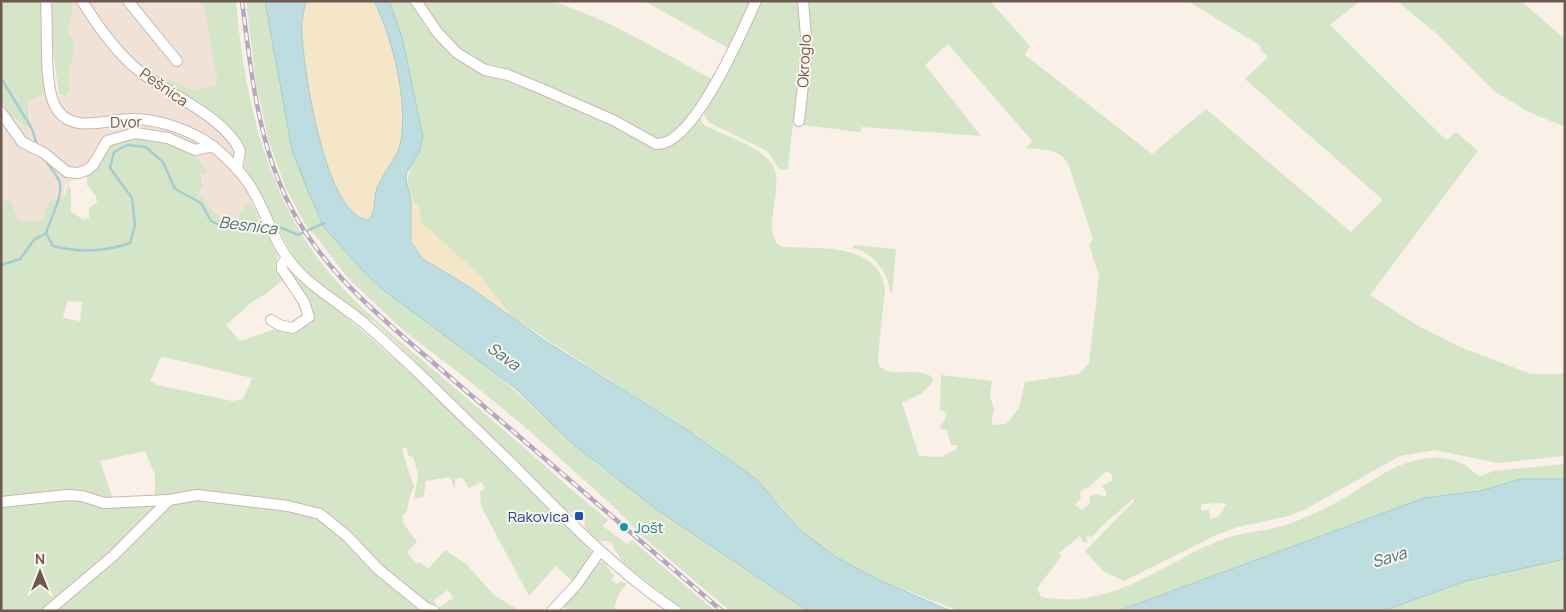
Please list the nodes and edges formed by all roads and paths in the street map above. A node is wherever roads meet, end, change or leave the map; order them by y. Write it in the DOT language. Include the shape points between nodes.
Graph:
graph roads {
  1 [pos="46,1"];
  2 [pos="82,1"];
  3 [pos="128,1"];
  4 [pos="416,1"];
  5 [pos="756,1"];
  6 [pos="803,1"];
  7 [pos="177,61"];
  8 [pos="1,112"];
  9 [pos="799,121"];
  10 [pos="213,146"];
  11 [pos="237,169"];
  12 [pos="287,258"];
  13 [pos="271,320"];
  14 [pos="169,500"];
  15 [pos="1,502"];
  16 [pos="600,552"];
  17 [pos="48,611"];
  18 [pos="434,611"];
  19 [pos="552,611"];
  20 [pos="676,611"];
  1 -- 10 [label="street, Dvor" via="53,102 70,123 135,119 167,124"];
  2 -- 11 [label="street, Pešnica" via="95,22 138,70 222,126 240,151"];
  3 -- 7 [label="street"];
  4 -- 5 [label="street" via="437,32 457,53 485,70 508,75 542,89 662,145 672,141 700,111 738,42"];
  6 -- 9 [label="street, Okroglo" via="807,49"];
  8 -- 10 [label="street" via="22,142 44,153 67,172 87,170 107,141 122,135 135,133 168,138 195,150"];
  10 -- 11 [label="street, Dvor"];
  11 -- 12 [label="street, Dvor" via="252,189"];
  12 -- 13 [label="street" via="282,268 304,302 309,317 293,328 279,326"];
  12 -- 16 [label="street, Dvor" via="302,275 411,366"];
  14 -- 15 [label="street" via="104,502 67,495"];
  14 -- 17 [label="street" via="113,556"];
  14 -- 18 [label="street" via="197,495 288,506 320,514 378,568"];
  16 -- 19 [label="street"];
  16 -- 20 [label="street, Dvor"];
}
